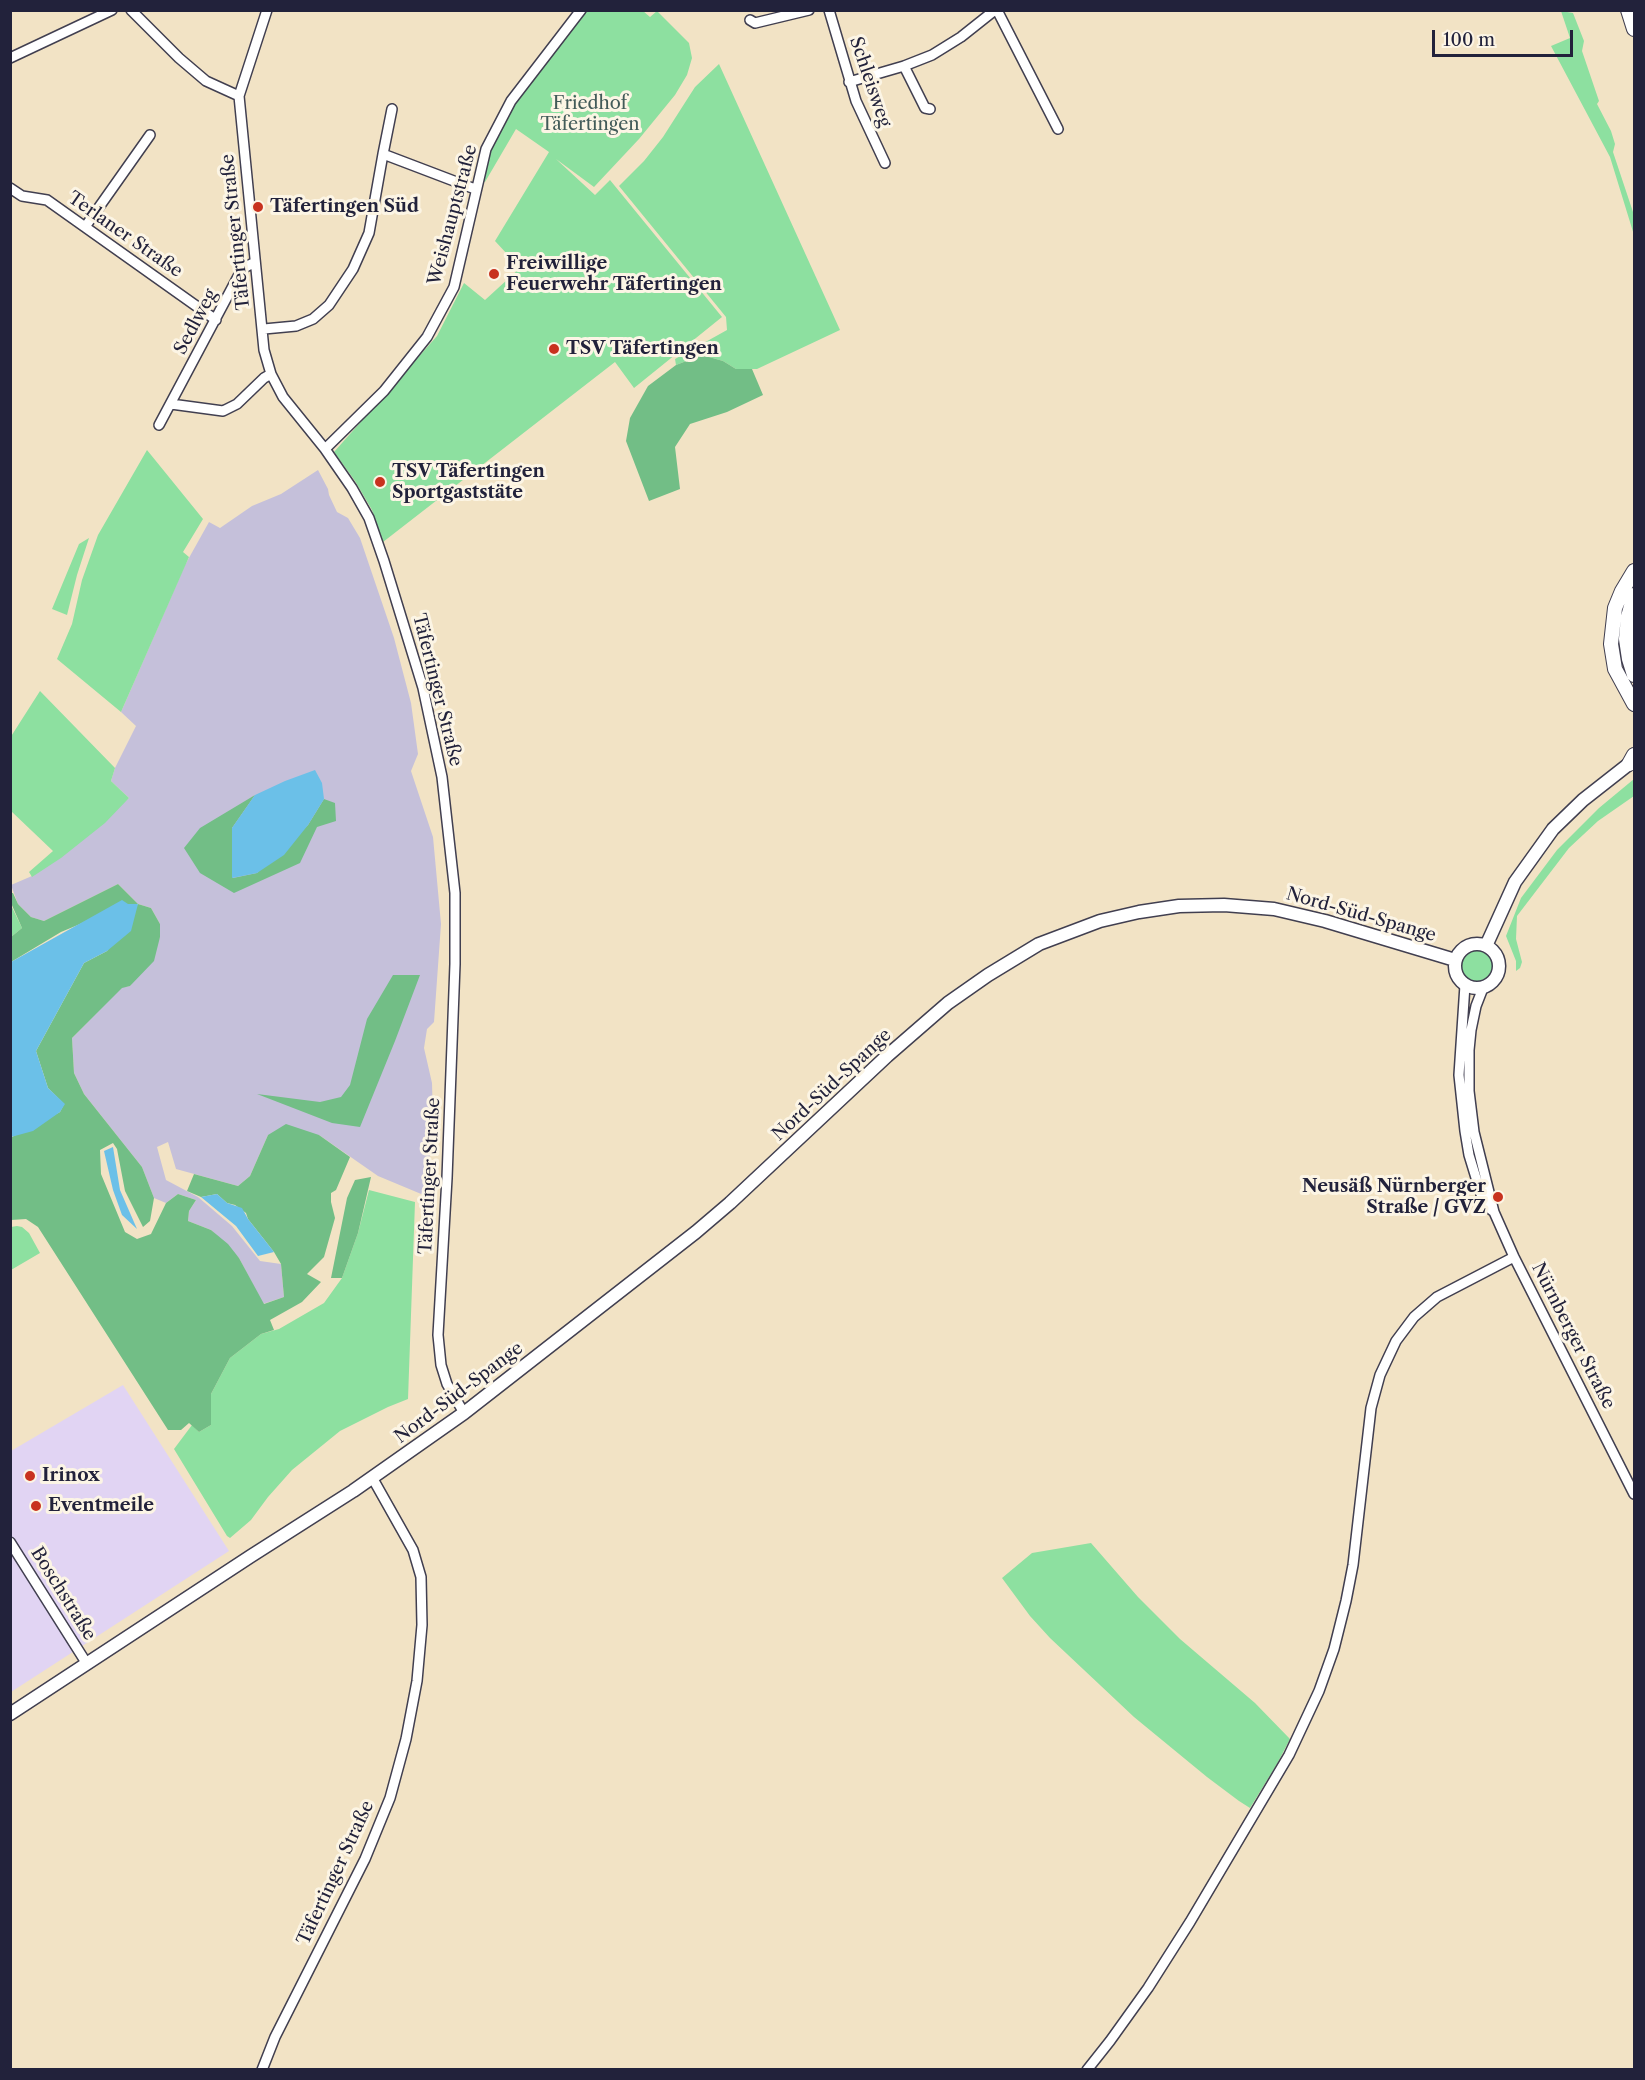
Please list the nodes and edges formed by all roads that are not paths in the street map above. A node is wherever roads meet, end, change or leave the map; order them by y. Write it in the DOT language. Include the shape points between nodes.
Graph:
graph roads {
  1 [pos="111,10"];
  2 [pos="131,10"];
  3 [pos="267,10"];
  4 [pos="581,10"];
  5 [pos="808,10"];
  6 [pos="829,10"];
  7 [pos="996,10"];
  8 [pos="1628,10"];
  9 [pos="750,20"];
  10 [pos="1635,29"];
  11 [pos="10,58"];
  12 [pos="904,66"];
  13 [pos="849,82"];
  14 [pos="239,96"];
  15 [pos="392,109"];
  16 [pos="930,109"];
  17 [pos="1058,129"];
  18 [pos="150,135"];
  19 [pos="383,154"];
  20 [pos="885,163"];
  21 [pos="10,188"];
  22 [pos="475,189"];
  23 [pos="85,227"];
  24 [pos="255,262"];
  25 [pos="216,320"];
  26 [pos="264,329"];
  27 [pos="271,374"];
  28 [pos="171,404"];
  29 [pos="159,425"];
  30 [pos="325,448"];
  31 [pos="1635,571"];
  32 [pos="1635,595"];
  33 [pos="1635,675"];
  34 [pos="1635,704"];
  35 [pos="1633,760"];
  36 [pos="1486,945"];
  37 [pos="1455,960"];
  38 [pos="1465,985"];
  39 [pos="1482,988"];
  40 [pos="1465,1092"];
  41 [pos="1514,1257"];
  42 [pos="464,1413"];
  43 [pos="373,1479"];
  44 [pos="1635,1494"];
  45 [pos="10,1542"];
  46 [pos="87,1664"];
  47 [pos="10,1714"];
  48 [pos="262,2070"];
  49 [pos="1087,2070"];
  1 -- 11 [label="street"];
  2 -- 14 [label="street" via="206,81"];
  3 -- 14 [label="street, Täfertinger Straße"];
  4 -- 22 [label="street, Weishauptstraße" via="511,101 486,149"];
  5 -- 9 [label="street" via="755,23"];
  6 -- 13 [label="street, Schleisweg"];
  7 -- 12 [label="street" via="932,55"];
  7 -- 17 [label="street"];
  8 -- 10 [label="highway"];
  12 -- 13 [label="street"];
  12 -- 16 [label="street" via="925,108"];
  13 -- 20 [label="street, Schleisweg"];
  14 -- 24 [label="street, Täfertinger Straße"];
  15 -- 19 [label="street"];
  18 -- 23 [label="street"];
  19 -- 22 [label="street"];
  19 -- 26 [label="street" via="369,233 353,269 329,304 313,319 296,326"];
  21 -- 23 [label="street, Terlaner Straße" via="22,196 47,200"];
  22 -- 30 [label="street, Weishauptstraße" via="454,286 427,337 384,392"];
  23 -- 25 [label="street, Terlaner Straße"];
  24 -- 25 [label="street, Sedlweg" via="242,269"];
  24 -- 26 [label="street, Täfertinger Straße"];
  25 -- 28 [label="street, Sedlweg"];
  26 -- 27 [label="street, Täfertinger Straße" via="264,350"];
  27 -- 28 [label="street" via="237,404 223,411"];
  27 -- 30 [label="street, Täfertinger Straße" via="283,397"];
  28 -- 29 [label="street, Sedlweg"];
  30 -- 42 [label="street, Täfertinger Straße" via="369,518 423,688 442,777 454,893 455,964 438,1335 447,1384"];
  31 -- 34 [label="highway" via="1615,608 1611,644 1615,669"];
  32 -- 33 [label="highway" via="1626,639"];
  35 -- 36 [label="main road" via="1553,829 1515,882"];
  36 -- 37 [label="main road" via="1468,945"];
  36 -- 39 [label="main road" via="1497,956 1499,970 1492,983"];
  37 -- 38 [label="main road" via="1456,974"];
  37 -- 42 [label="main road, Nord-Süd-Spange" via="1325,921 1254,907 1154,909 1100,921 1039,944 948,1003 696,1232"];
  38 -- 39 [label="main road"];
  38 -- 40 [label="street" via="1459,1053"];
  39 -- 40 [label="street" via="1471,1030"];
  40 -- 41 [label="street, Nürnberger Straße" via="1494,1212"];
  41 -- 44 [label="street, Nürnberger Straße"];
  41 -- 49 [label="street" via="1437,1297 1414,1317 1396,1341 1380,1375 1371,1408 1348,1592 1319,1691 1289,1755 1190,1922 1148,1988"];
  42 -- 43 [label="main road, Nord-Süd-Spange"];
  43 -- 46 [label="main road, Nord-Süd-Spange"];
  43 -- 48 [label="street, Täfertinger Straße" via="409,1543 421,1577 417,1681 406,1739 386,1808"];
  45 -- 46 [label="street, Boschstraße" via="17,1562"];
  46 -- 47 [label="main road, Nord-Süd-Spange"];
}
